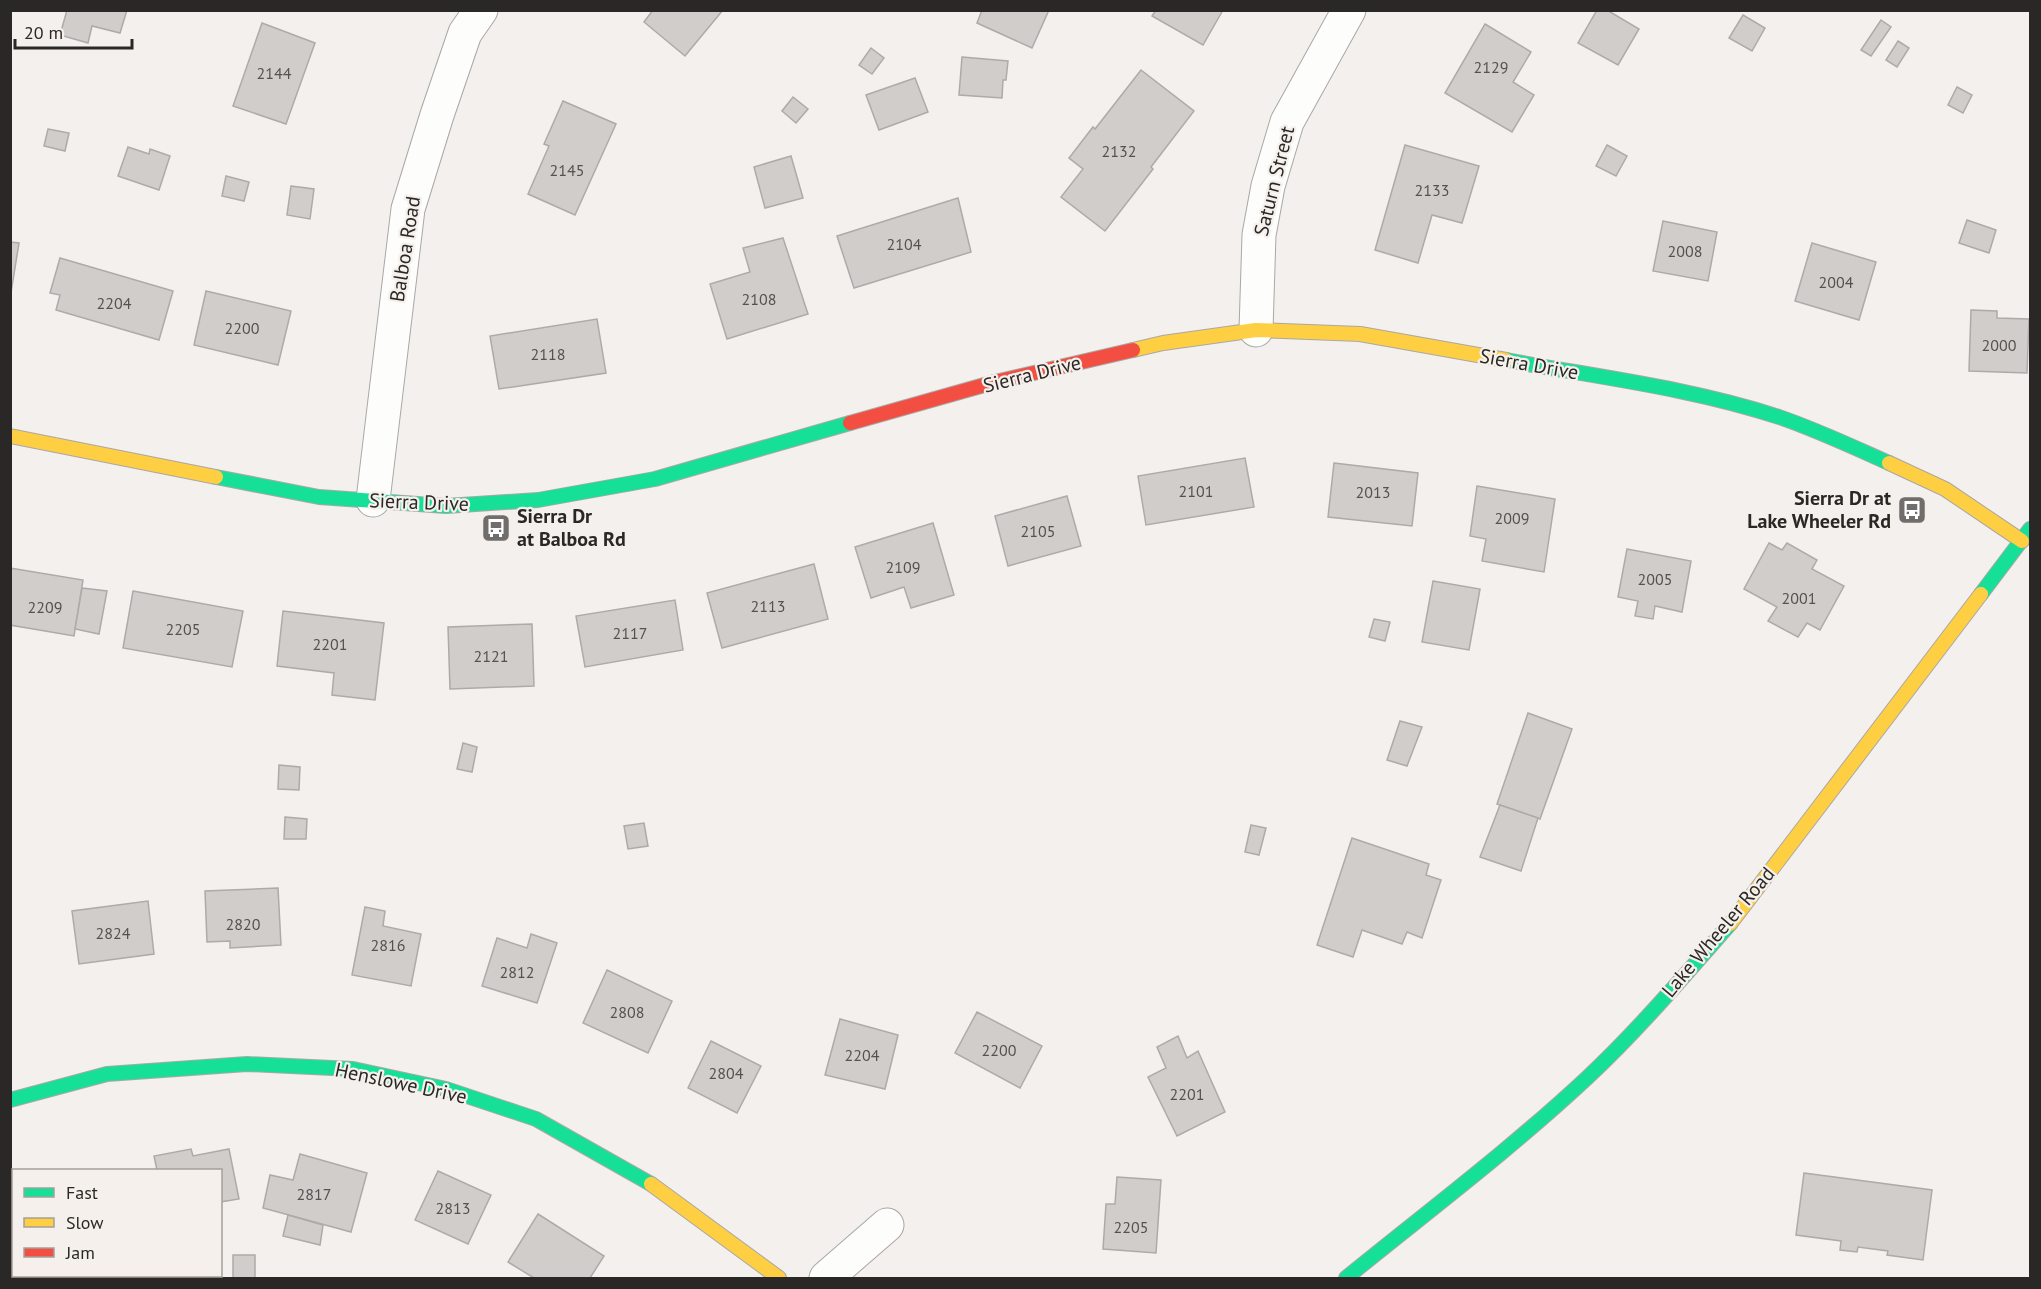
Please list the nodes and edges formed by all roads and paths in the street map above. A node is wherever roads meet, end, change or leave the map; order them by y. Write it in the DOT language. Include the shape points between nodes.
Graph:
graph roads {
  1 [pos="481,10"];
  2 [pos="1349,10"];
  3 [pos="1256,330"];
  4 [pos="10,436"];
  5 [pos="373,500"];
  6 [pos="2028,539"];
  7 [pos="10,1100"];
  8 [pos="887,1225"];
  9 [pos="779,1278"];
  10 [pos="826,1278"];
  11 [pos="1346,1278"];
  1 -- 5 [label="street, Balboa Road" via="465,33 408,209"];
  2 -- 3 [label="street, Saturn Street" via="1287,122 1268,186 1259,236"];
  3 -- 5 [label="street, Sierra Drive" via="1163,343 995,382 655,479 538,500 446,506"];
  3 -- 6 [label="street, Sierra Drive" via="1360,334 1697,395 1779,417 1946,489"];
  4 -- 5 [label="street, Sierra Drive" via="319,496"];
  6 -- 11 [label="street, Lake Wheeler Road" via="1734,919 1648,1016 1588,1077 1517,1140"];
  7 -- 9 [label="street, Henslowe Drive" via="107,1074 247,1064 353,1069 446,1089 536,1119 658,1188"];
  8 -- 10 [label="street"];
}
